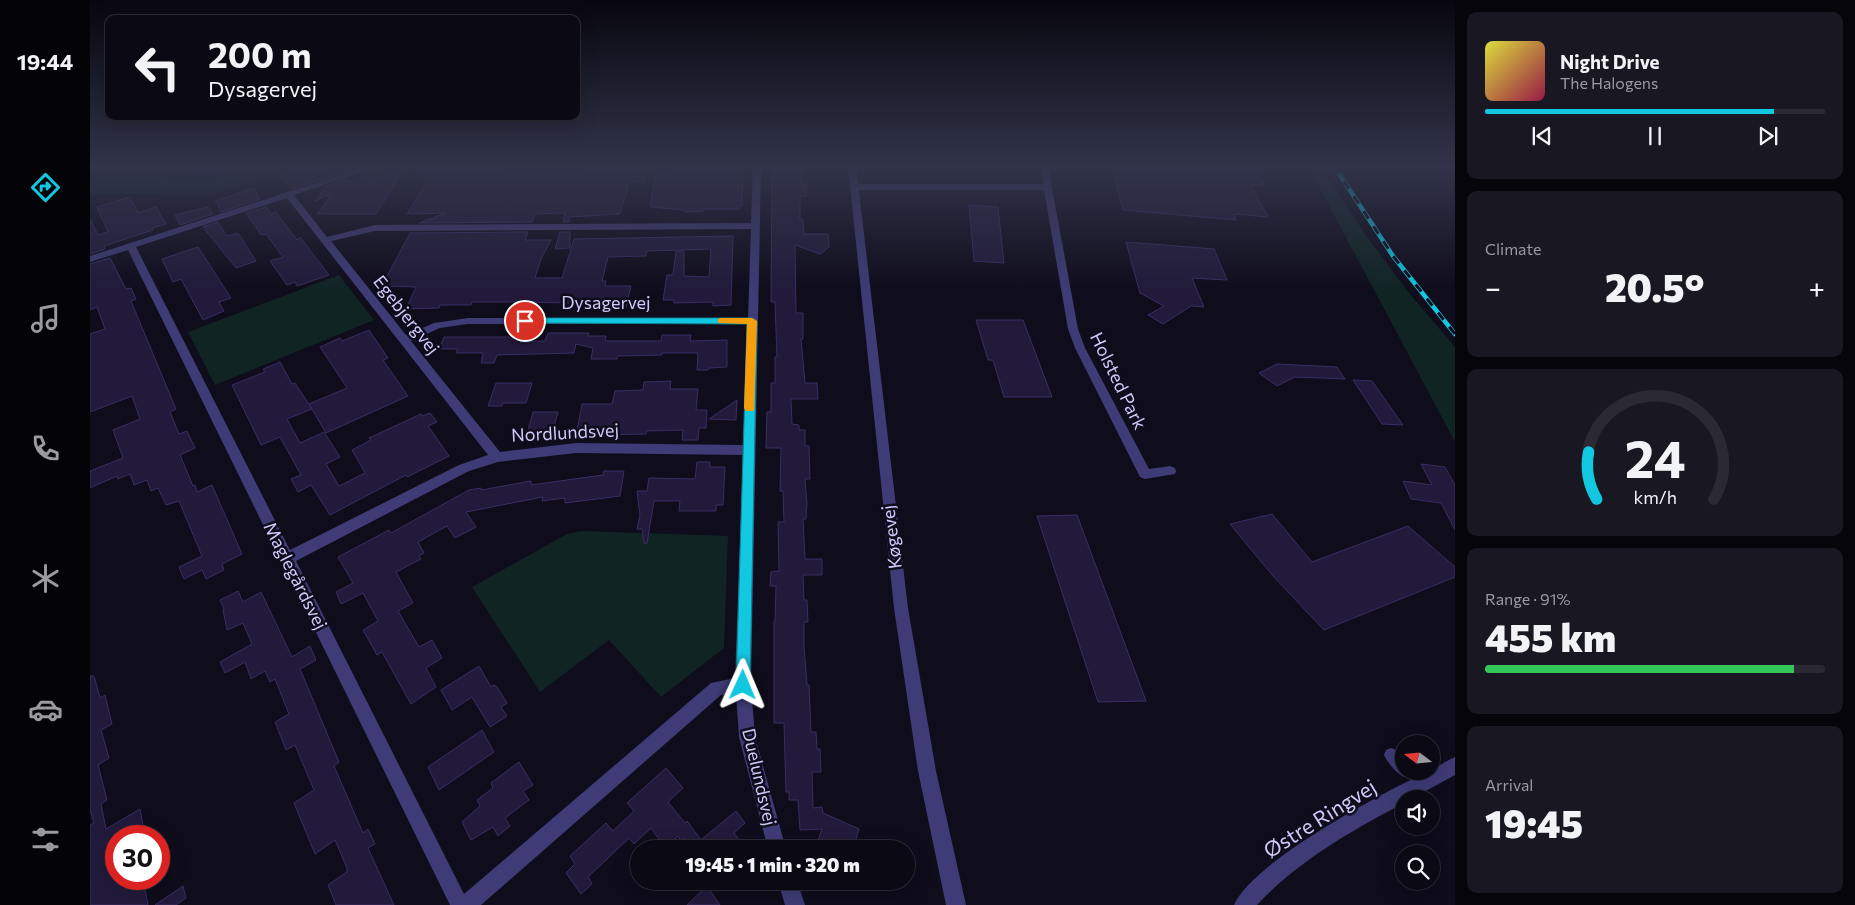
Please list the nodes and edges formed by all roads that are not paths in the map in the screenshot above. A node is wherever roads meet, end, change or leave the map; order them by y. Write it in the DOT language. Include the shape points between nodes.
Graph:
graph roads {
  1 [pos="248,208"];
  2 [pos="299,208"];
  3 [pos="756,208"];
  4 [pos="857,208"];
  5 [pos="1052,208"];
  6 [pos="755,226"];
  7 [pos="324,240"];
  8 [pos="131,246"];
  9 [pos="90,259"];
  10 [pos="752,321"];
  11 [pos="403,340"];
  12 [pos="749,450"];
  13 [pos="497,457"];
  14 [pos="1170,471"];
  15 [pos="286,558"];
  16 [pos="743,685"];
  17 [pos="1391,755"];
  18 [pos="1395,760"];
  19 [pos="1455,766"];
  20 [pos="1413,780"];
  21 [pos="1418,786"];
  22 [pos="775,840"];
  23 [pos="791,890"];
  24 [pos="460,905"];
  25 [pos="466,905"];
  26 [pos="795,905"];
  27 [pos="956,905"];
  28 [pos="1244,905"];
  1 -- 8 [label="street"];
  2 -- 7 [label="street, Egebjergvej"];
  3 -- 6 [label="street, Duelundsvej"];
  4 -- 27 [label="street, Køgevej" via="901,608 926,771"];
  5 -- 14 [label="street, Holsted Park" via="1073,329 1080,348 1145,474"];
  6 -- 7 [label="street" via="375,228"];
  6 -- 10 [label="street, Duelundsvej"];
  7 -- 11 [label="street, Egebjergvej"];
  8 -- 9 [label="street"];
  8 -- 15 [label="street, Maglegårdsvej"];
  10 -- 11 [label="street, Dysagervej" via="468,321 438,325"];
  10 -- 12 [label="street, Duelundsvej"];
  11 -- 13 [label="street, Egebjergvej"];
  12 -- 13 [label="street, Nordlundsvej" via="576,448"];
  12 -- 16 [label="street, Duelundsvej"];
  13 -- 15 [label="street, Nordlundsvej" via="464,468"];
  15 -- 24 [label="street, Maglegårdsvej"];
  16 -- 22 [label="street, Duelundsvej" via="747,737"];
  16 -- 25 [label="street" via="717,688"];
  17 -- 18 [label="street"];
  19 -- 21 [label="street, Østre Ringvej"];
  20 -- 21 [label="street"];
  21 -- 28 [label="street, Østre Ringvej" via="1339,829 1271,876"];
  23 -- 26 [label="street"];
}
